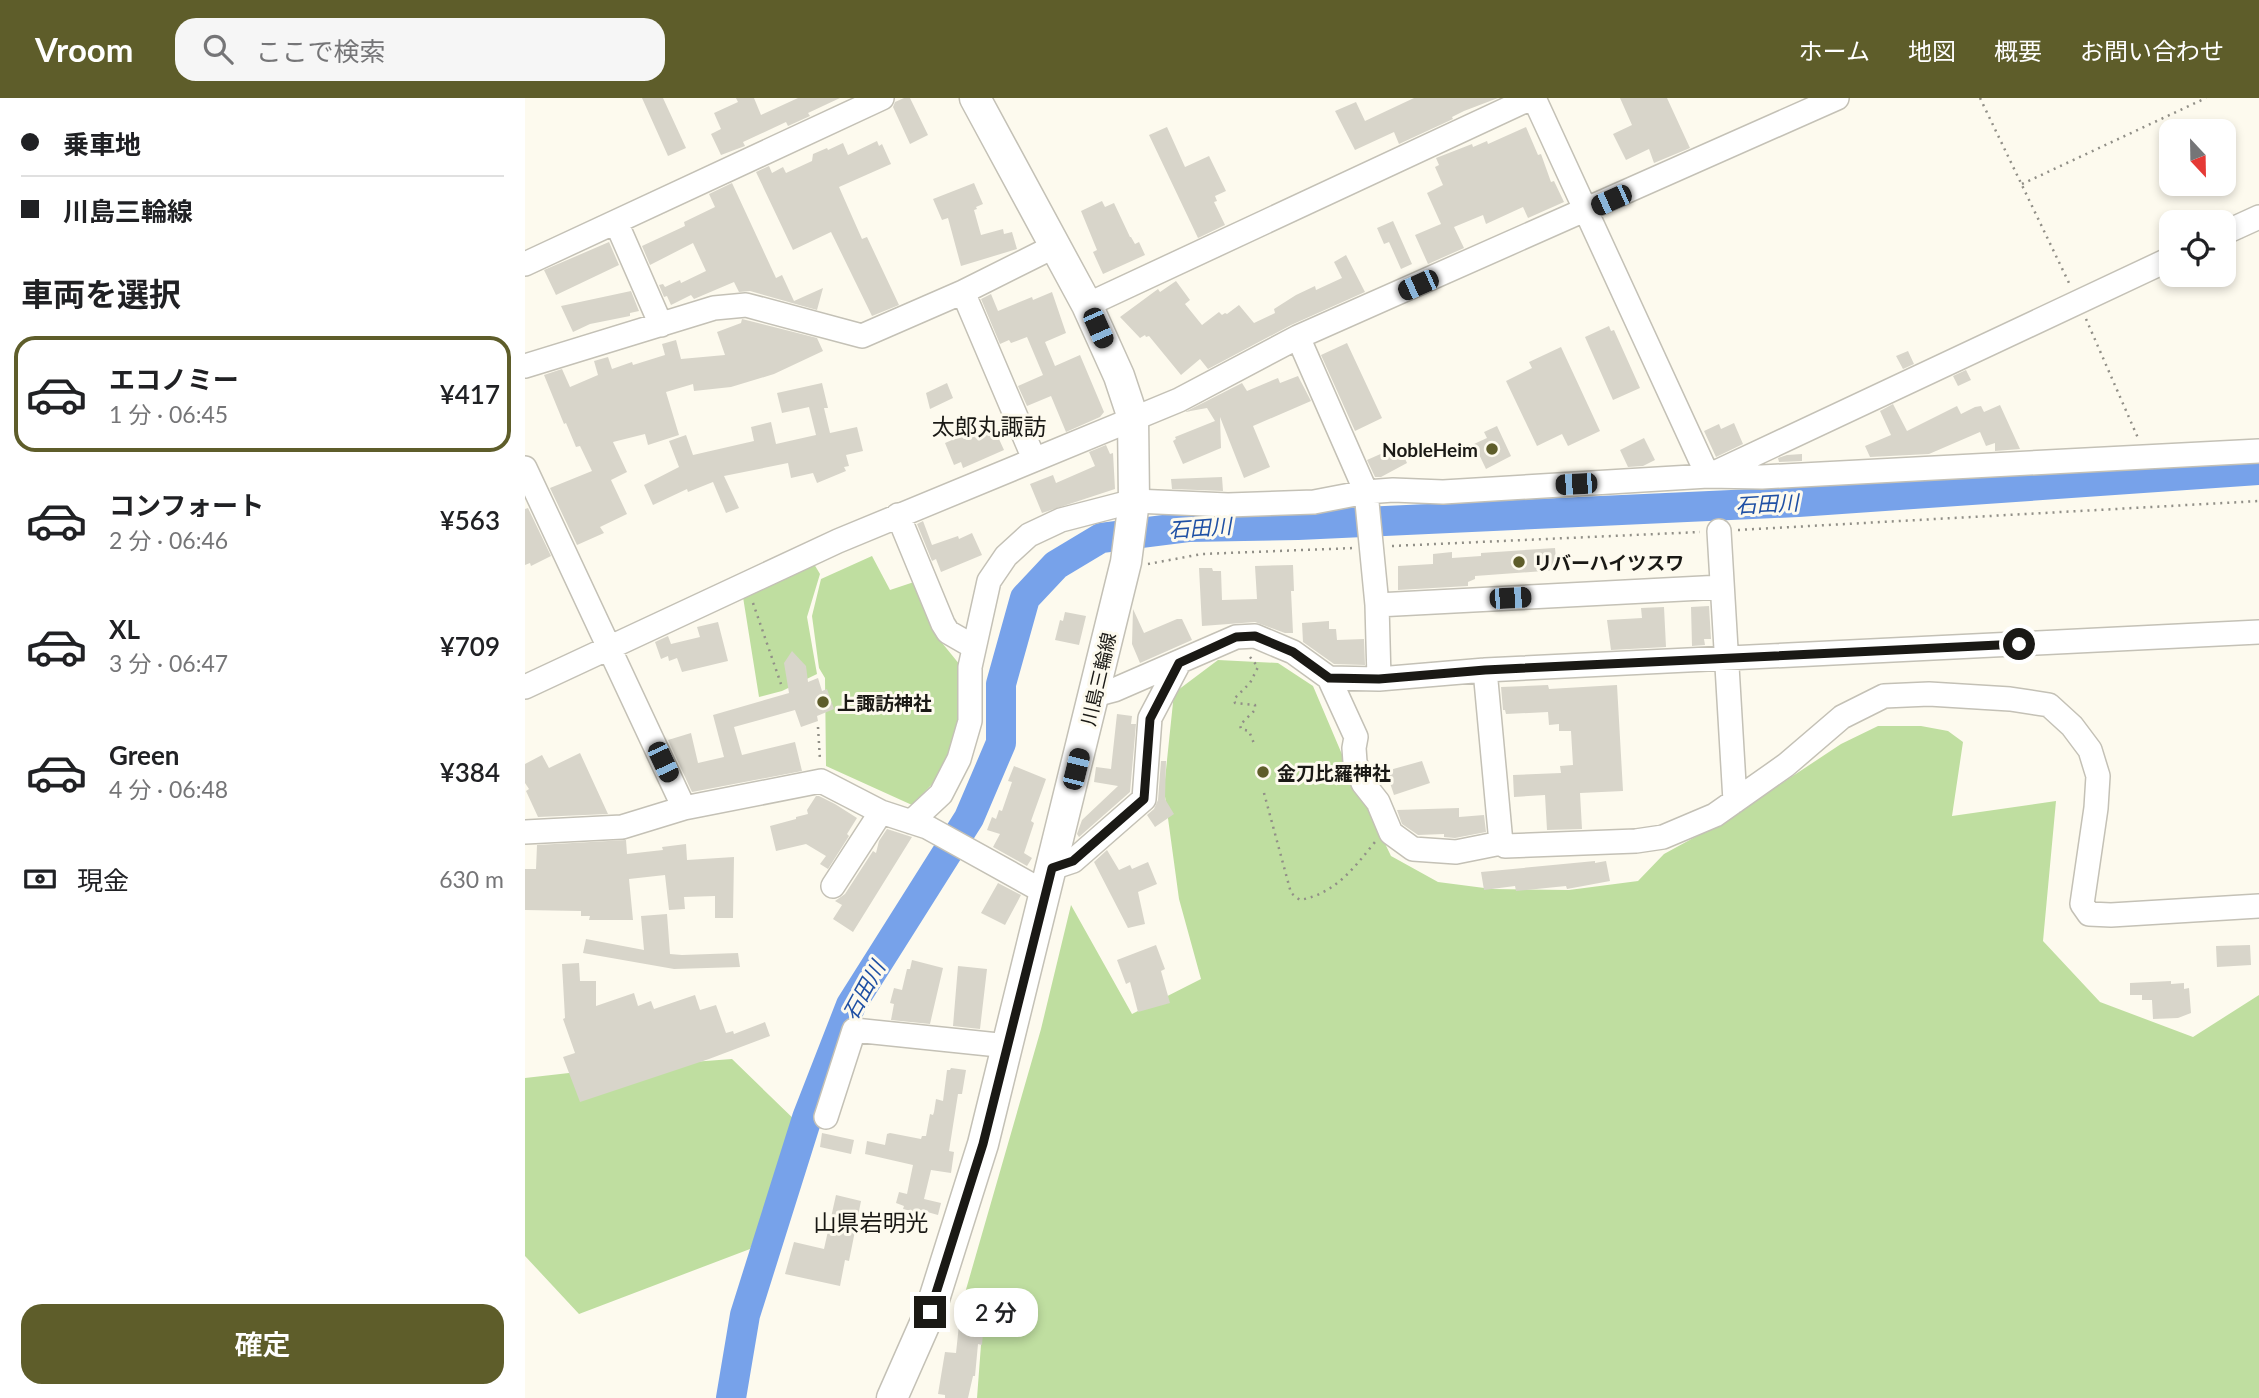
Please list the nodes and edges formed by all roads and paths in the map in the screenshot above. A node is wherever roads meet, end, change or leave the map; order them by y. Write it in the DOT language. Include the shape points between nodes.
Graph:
graph roads {
  1 [pos="882,98"];
  2 [pos="975,98"];
  3 [pos="1533,98"];
  4 [pos="1837,98"];
  5 [pos="1980,98"];
  6 [pos="2206,98"];
  7 [pos="2021,184"];
  8 [pos="1586,211"];
  9 [pos="2259,217"];
  10 [pos="616,222"];
  11 [pos="2236,228"];
  12 [pos="1055,246"];
  13 [pos="525,264"];
  14 [pos="2159,264"];
  15 [pos="963,292"];
  16 [pos="2078,303"];
  17 [pos="1087,305"];
  18 [pos="661,325"];
  19 [pos="1298,337"];
  20 [pos="525,366"];
  21 [pos="1133,418"];
  22 [pos="2259,451"];
  23 [pos="2146,457"];
  24 [pos="1034,459"];
  25 [pos="525,468"];
  26 [pos="1709,476"];
  27 [pos="1366,492"];
  28 [pos="2259,501"];
  29 [pos="1134,506"];
  30 [pos="898,515"];
  31 [pos="1719,531"];
  32 [pos="1373,545"];
  33 [pos="1125,565"];
  34 [pos="746,584"];
  35 [pos="1722,587"];
  36 [pos="1377,605"];
  37 [pos="2259,632"];
  38 [pos="1255,636"];
  39 [pos="610,647"];
  40 [pos="974,647"];
  41 [pos="1725,658"];
  42 [pos="1179,663"];
  43 [pos="1485,670"];
  44 [pos="1329,678"];
  45 [pos="1379,679"];
  46 [pos="781,684"];
  47 [pos="525,687"];
  48 [pos="1095,695"];
  49 [pos="818,727"];
  50 [pos="1255,746"];
  51 [pos="821,781"];
  52 [pos="1264,793"];
  53 [pos="1735,801"];
  54 [pos="684,808"];
  55 [pos="881,812"];
  56 [pos="919,825"];
  57 [pos="1388,826"];
  58 [pos="525,832"];
  59 [pos="1501,843"];
  60 [pos="1049,881"];
  61 [pos="833,886"];
  62 [pos="2259,905"];
  63 [pos="1008,1046"];
  64 [pos="826,1117"];
  65 [pos="892,1398"];
  1 -- 10 [label="street"];
  2 -- 12 [label="main road, 川島三輪線"];
  3 -- 8 [label="street"];
  3 -- 17 [label="street"];
  4 -- 8 [label="street"];
  5 -- 7 [label="path"];
  6 -- 7 [label="path"];
  7 -- 16 [label="path"];
  8 -- 19 [label="street"];
  8 -- 26 [label="street"];
  9 -- 11 [label="street"];
  10 -- 13 [label="street"];
  10 -- 18 [label="street"];
  12 -- 15 [label="street"];
  12 -- 17 [label="main road, 川島三輪線"];
  14 -- 16 [label="street"];
  15 -- 18 [label="street" via="862,336 746,305 713,308"];
  15 -- 24 [label="street"];
  16 -- 23 [label="path"];
  16 -- 26 [label="street"];
  17 -- 21 [label="main road, 川島三輪線"];
  18 -- 20 [label="street"];
  19 -- 21 [label="street" via="1179,400"];
  19 -- 27 [label="street"];
  21 -- 24 [label="street"];
  21 -- 29 [label="main road, 川島三輪線"];
  22 -- 23 [label="street"];
  23 -- 26 [label="street"];
  24 -- 30 [label="street"];
  25 -- 39 [label="street"];
  26 -- 27 [label="street" via="1443,492"];
  27 -- 29 [label="street" via="1314,502"];
  27 -- 32 [label="street"];
  28 -- 31 [label="path"];
  29 -- 33 [label="main road, 川島三輪線"];
  29 -- 40 [label="street" via="1061,520 1029,535 1006,556 989,581"];
  30 -- 34 [label="street"];
  30 -- 40 [label="street" via="943,624"];
  31 -- 32 [label="path"];
  31 -- 35 [label="street"];
  32 -- 33 [label="path" via="1202,555"];
  32 -- 36 [label="street"];
  33 -- 48 [label="main road, 川島三輪線"];
  34 -- 39 [label="street"];
  34 -- 46 [label="path"];
  35 -- 36 [label="street"];
  35 -- 41 [label="street"];
  36 -- 45 [label="street"];
  37 -- 41 [label="street"];
  38 -- 42 [label="street" via="1236,637"];
  38 -- 44 [label="street" via="1293,652"];
  38 -- 50 [label="path" via="1250,656 1258,667 1234,699 1235,703 1255,705 1240,725 1249,731"];
  39 -- 47 [label="street"];
  39 -- 54 [label="street"];
  40 -- 56 [label="street" via="969,667 970,721 959,759"];
  41 -- 43 [label="street"];
  41 -- 53 [label="street"];
  42 -- 48 [label="street"];
  42 -- 60 [label="street" via="1150,719 1144,799"];
  43 -- 45 [label="street"];
  43 -- 59 [label="street"];
  44 -- 45 [label="street"];
  44 -- 57 [label="street" via="1356,737 1355,762 1363,783"];
  48 -- 60 [label="main road, 川島三輪線"];
  49 -- 51 [label="path"];
  51 -- 54 [label="street"];
  51 -- 55 [label="street"];
  52 -- 57 [label="path" via="1291,893 1300,900 1313,898 1348,876"];
  53 -- 59 [label="street" via="1715,815 1663,836 1636,841"];
  53 -- 62 [label="street" via="1842,717 1884,696 1943,695 2049,705 2089,750 2098,776 2082,904 2089,914"];
  54 -- 58 [label="street" via="622,827"];
  55 -- 56 [label="street"];
  55 -- 61 [label="street"];
  56 -- 60 [label="street"];
  57 -- 59 [label="street" via="1413,849 1456,852"];
  60 -- 63 [label="main road, 川島三輪線"];
  63 -- 64 [label="street" via="854,1030"];
  63 -- 65 [label="main road, 川島三輪線" via="983,1144 930,1312"];
}
